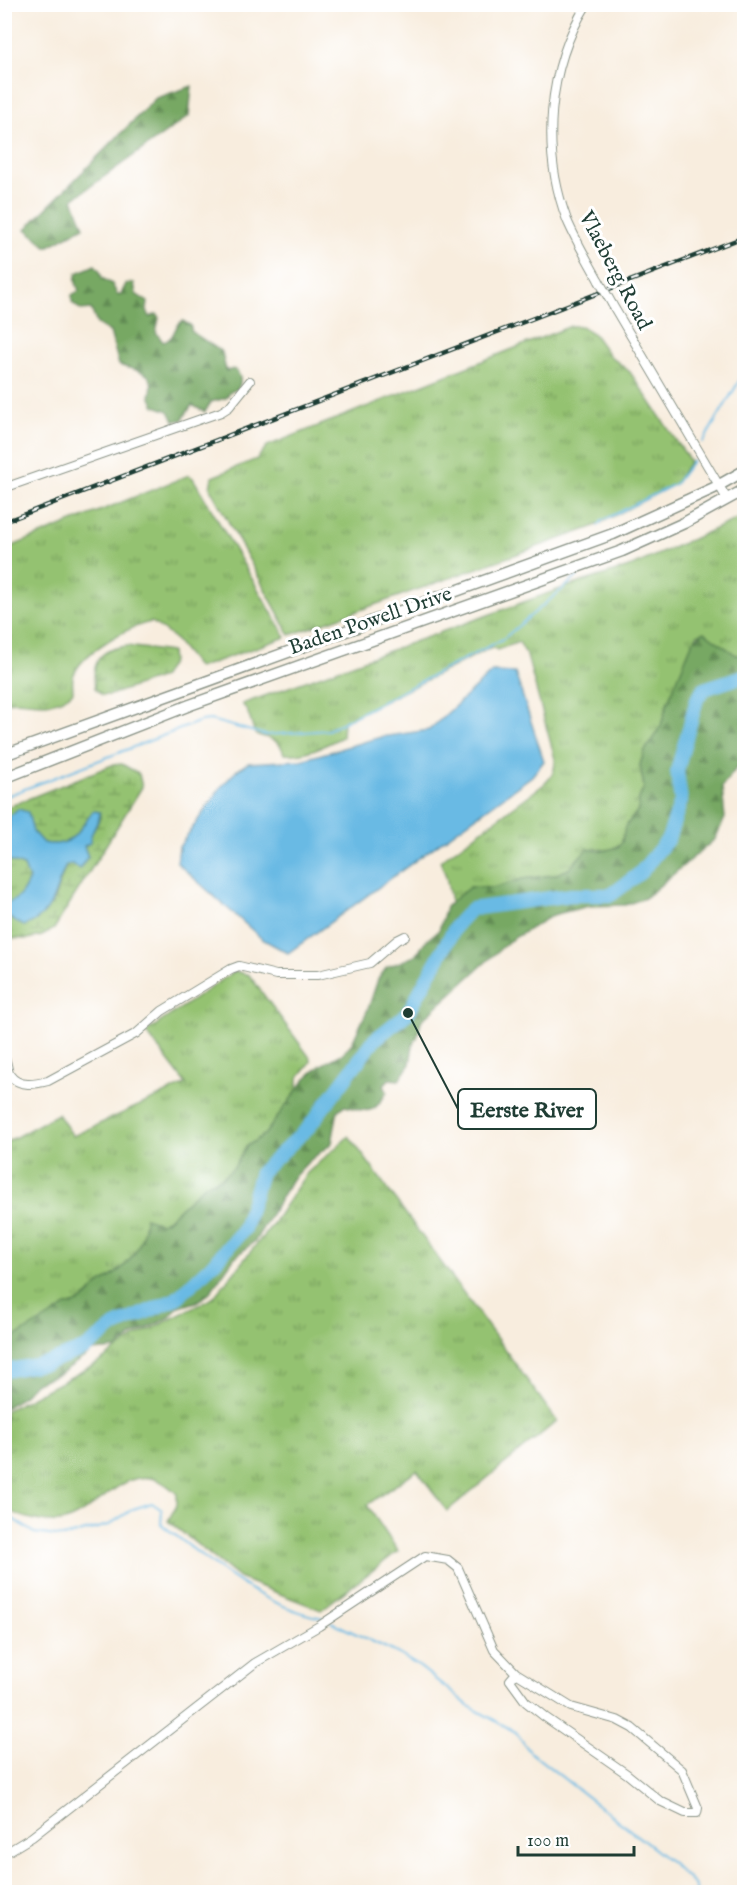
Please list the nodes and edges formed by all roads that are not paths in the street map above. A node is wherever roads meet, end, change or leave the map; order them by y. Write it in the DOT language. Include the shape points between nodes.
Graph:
graph roads {
  1 [pos="587,4"];
  2 [pos="250,381"];
  3 [pos="744,471"];
  4 [pos="718,486"];
  5 [pos="4,488"];
  6 [pos="744,490"];
  7 [pos="727,499"];
  8 [pos="4,754"];
  9 [pos="4,778"];
  10 [pos="405,936"];
  11 [pos="4,1056"];
  12 [pos="7,1076"];
  13 [pos="516,1673"];
  14 [pos="4,1854"];
  1 -- 4 [label="street, Vlaeberg Road, bridge" via="560,65 554,92 551,143 567,219"];
  2 -- 5 [label="street" via="220,412"];
  3 -- 4 [label="main road, Baden Powell Drive"];
  4 -- 7 [label="street, Vlaeberg Road"];
  4 -- 8 [label="main road, Baden Powell Drive" via="613,534"];
  6 -- 7 [label="main road, Baden Powell Drive"];
  7 -- 9 [label="main road, Baden Powell Drive" via="622,551 190,705"];
  10 -- 12 [label="street" via="370,963 318,975 276,975 239,966 168,1006 137,1033 48,1081 32,1085"];
  11 -- 12 [label="street"];
  13 -- 13 [label="street" via="510,1680 526,1702 569,1736 660,1801 685,1813 697,1812 682,1770 652,1743 617,1720 572,1707"];
  13 -- 14 [label="street" via="494,1650 458,1568 448,1560 425,1556 320,1626 255,1663 32,1837"];
}
